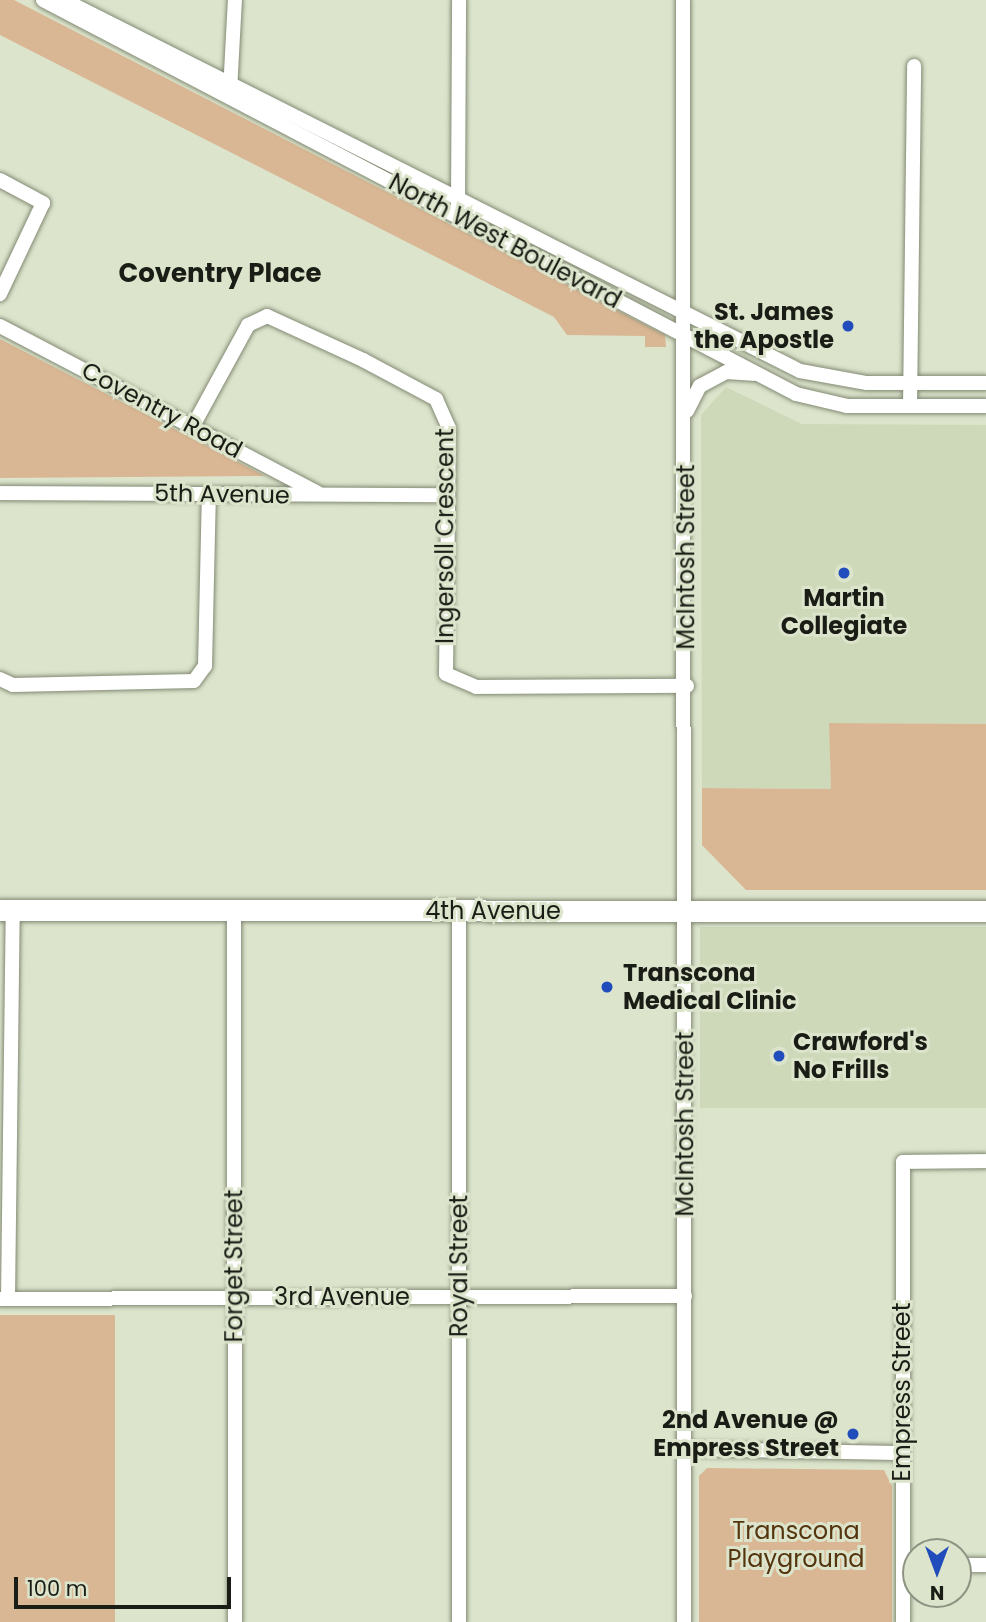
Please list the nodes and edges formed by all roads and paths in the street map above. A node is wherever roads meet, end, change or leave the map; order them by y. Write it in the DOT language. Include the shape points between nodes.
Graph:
graph roads {
  1 [pos="43,0"];
  2 [pos="64,0"];
  3 [pos="235,0"];
  4 [pos="458,0"];
  5 [pos="683,0"];
  6 [pos="914,66"];
  7 [pos="230,90"];
  8 [pos="0,180"];
  9 [pos="457,208"];
  10 [pos="0,294"];
  11 [pos="685,316"];
  12 [pos="0,326"];
  13 [pos="685,335"];
  14 [pos="757,374"];
  15 [pos="910,383"];
  16 [pos="986,383"];
  17 [pos="910,406"];
  18 [pos="986,406"];
  19 [pos="685,415"];
  20 [pos="193,426"];
  21 [pos="0,493"];
  22 [pos="209,494"];
  23 [pos="323,495"];
  24 [pos="445,495"];
  25 [pos="0,679"];
  26 [pos="687,686"];
  27 [pos="6,910"];
  28 [pos="234,910"];
  29 [pos="458,911"];
  30 [pos="986,911"];
  31 [pos="685,912"];
  32 [pos="986,1161"];
  33 [pos="685,1296"];
  34 [pos="459,1297"];
  35 [pos="234,1298"];
  36 [pos="4,1299"];
  37 [pos="685,1449"];
  38 [pos="902,1453"];
  39 [pos="907,1538"];
  40 [pos="235,1622"];
  41 [pos="459,1622"];
  42 [pos="684,1622"];
  1 -- 7 [label="street, North West Boulevard"];
  2 -- 7 [label="street, North West Boulevard"];
  3 -- 7 [label="street"];
  4 -- 9 [label="street"];
  5 -- 11 [label="street, McIntosh Street"];
  6 -- 15 [label="street"];
  7 -- 9 [label="street, North West Boulevard"];
  8 -- 10 [label="street" via="43,203"];
  9 -- 11 [label="street, North West Boulevard"];
  9 -- 13 [label="street, North West Boulevard"];
  11 -- 13 [label="street, McIntosh Street"];
  11 -- 15 [label="street, North West Boulevard" via="832,380"];
  12 -- 20 [label="street, Coventry Road"];
  13 -- 14 [label="street, North West Boulevard"];
  13 -- 19 [label="street, McIntosh Street"];
  14 -- 17 [label="street, North West Boulevard" via="821,403"];
  14 -- 19 [label="street" via="726,372 701,386"];
  15 -- 16 [label="street, North West Boulevard"];
  15 -- 17 [label="street"];
  17 -- 18 [label="street, North West Boulevard"];
  19 -- 26 [label="street, McIntosh Street"];
  20 -- 23 [label="street, Coventry Road"];
  20 -- 24 [label="street, Ingersoll Crescent" via="248,325 267,316 436,399 449,428"];
  21 -- 22 [label="street, 5th Avenue"];
  22 -- 23 [label="street, 5th Avenue"];
  22 -- 25 [label="street" via="205,666 194,681 13,685"];
  23 -- 24 [label="street, 5th Avenue"];
  24 -- 26 [label="street, Ingersoll Crescent" via="446,674 476,687"];
  26 -- 31 [label="street, McIntosh Street"];
  27 -- 28 [label="street, 4th Avenue"];
  27 -- 36 [label="street"];
  28 -- 29 [label="street, 4th Avenue"];
  28 -- 35 [label="street, Forget Street"];
  29 -- 31 [label="street, 4th Avenue"];
  29 -- 34 [label="street, Royal Street"];
  30 -- 31 [label="street, 4th Avenue"];
  31 -- 33 [label="street, McIntosh Street"];
  32 -- 38 [label="street, Empress Street" via="903,1162"];
  33 -- 34 [label="street, 3rd Avenue"];
  33 -- 37 [label="street, McIntosh Street"];
  34 -- 35 [label="street, 3rd Avenue"];
  34 -- 41 [label="street, Royal Street"];
  35 -- 36 [label="street, 3rd Avenue"];
  35 -- 40 [label="street, Forget Street"];
  37 -- 38 [label="street"];
  37 -- 42 [label="street, McIntosh Street"];
  38 -- 39 [label="street, Empress Street"];
}
